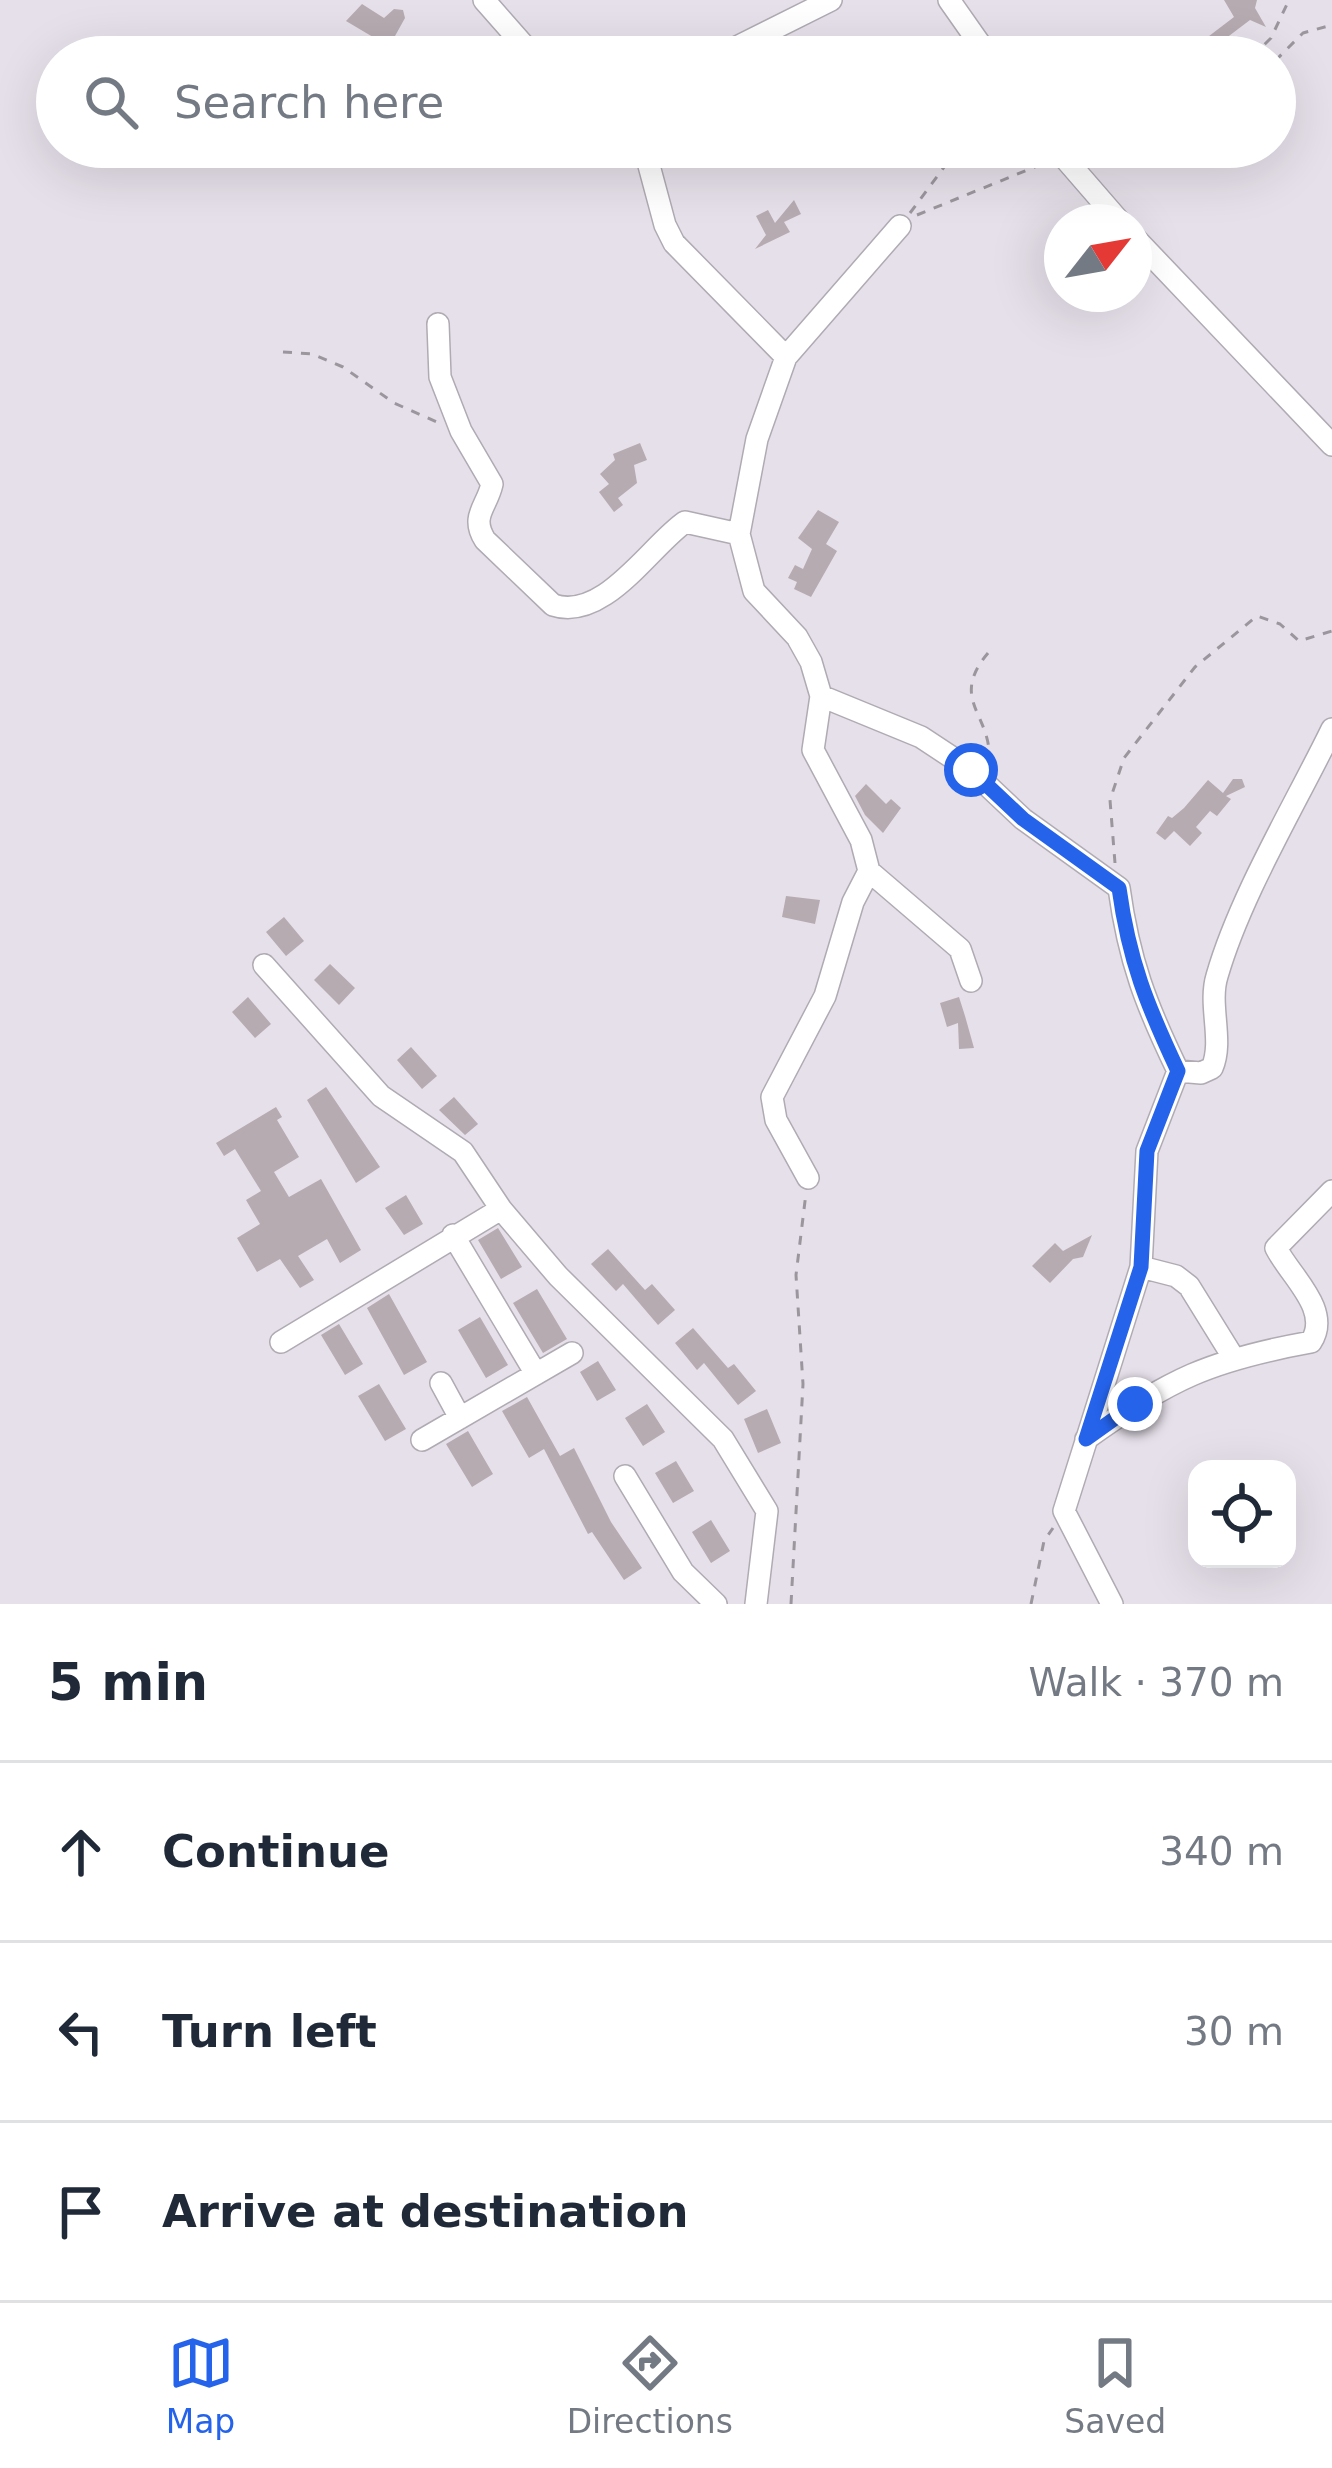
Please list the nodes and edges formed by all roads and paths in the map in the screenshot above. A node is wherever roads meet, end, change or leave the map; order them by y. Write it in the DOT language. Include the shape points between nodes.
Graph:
graph roads {
  1 [pos="484,0"];
  2 [pos="831,0"];
  3 [pos="949,0"];
  4 [pos="1289,0"];
  5 [pos="1332,25"];
  6 [pos="516,36"];
  7 [pos="759,36"];
  8 [pos="974,36"];
  9 [pos="1272,36"];
  10 [pos="1296,41"];
  11 [pos="651,168"];
  12 [pos="943,168"];
  13 [pos="1035,168"];
  14 [pos="1073,168"];
  15 [pos="1104,204"];
  16 [pos="900,226"];
  17 [pos="1152,256"];
  18 [pos="438,324"];
  19 [pos="283,352"];
  20 [pos="787,357"];
  21 [pos="461,430"];
  22 [pos="1332,445"];
  23 [pos="739,534"];
  24 [pos="1332,631"];
  25 [pos="988,652"];
  26 [pos="821,696"];
  27 [pos="1332,729"];
  28 [pos="985,782"];
  29 [pos="869,871"];
  30 [pos="1119,888"];
  31 [pos="264,965"];
  32 [pos="970,981"];
  33 [pos="1178,1071"];
  34 [pos="808,1178"];
  35 [pos="1332,1191"];
  36 [pos="501,1209"];
  37 [pos="453,1235"];
  38 [pos="1141,1267"];
  39 [pos="281,1342"];
  40 [pos="572,1352"];
  41 [pos="1233,1357"];
  42 [pos="536,1374"];
  43 [pos="441,1383"];
  44 [pos="460,1418"];
  45 [pos="1086,1439"];
  46 [pos="422,1440"];
  47 [pos="625,1476"];
  48 [pos="1064,1511"];
  49 [pos="716,1604"];
  50 [pos="756,1604"];
  51 [pos="791,1604"];
  52 [pos="1030,1604"];
  53 [pos="1112,1604"];
  1 -- 6 [label="street"];
  2 -- 7 [label="street"];
  3 -- 8 [label="street"];
  4 -- 9 [label="path"];
  5 -- 10 [label="path"];
  11 -- 20 [label="street" via="674,243"];
  12 -- 16 [label="path"];
  13 -- 16 [label="path"];
  14 -- 15 [label="street"];
  16 -- 20 [label="street"];
  17 -- 22 [label="street"];
  18 -- 21 [label="street" via="440,377"];
  19 -- 21 [label="path" via="312,354 394,403"];
  20 -- 23 [label="street" via="757,439"];
  21 -- 23 [label="street" via="491,484 477,516 481,534 560,608 616,587 685,522"];
  23 -- 26 [label="street" via="754,590 797,637"];
  24 -- 30 [label="path" via="1299,641 1257,616 1195,667 1124,758 1110,800"];
  25 -- 28 [label="path" via="969,687 990,739"];
  26 -- 28 [label="street" via="921,737"];
  26 -- 29 [label="street" via="815,757 861,840"];
  27 -- 33 [label="street" via="1228,942 1214,982 1212,1068"];
  28 -- 30 [label="street"];
  29 -- 32 [label="street" via="961,950"];
  29 -- 34 [label="street" via="826,996 772,1097"];
  30 -- 33 [label="street" via="1136,979"];
  31 -- 36 [label="street" via="381,1096 463,1153"];
  33 -- 38 [label="street" via="1147,1151"];
  34 -- 51 [label="path" via="796,1275 803,1384"];
  35 -- 41 [label="street" via="1276,1248 1320,1306 1318,1335"];
  36 -- 37 [label="street"];
  36 -- 50 [label="street" via="742,1468 767,1511"];
  37 -- 39 [label="street"];
  37 -- 42 [label="street"];
  38 -- 41 [label="street" via="1189,1286"];
  38 -- 45 [label="street"];
  40 -- 42 [label="street"];
  41 -- 45 [label="street" via="1173,1382"];
  42 -- 44 [label="street"];
  43 -- 44 [label="street"];
  44 -- 46 [label="street"];
  45 -- 48 [label="street"];
  47 -- 49 [label="street" via="683,1572"];
  48 -- 52 [label="path" via="1045,1541"];
  48 -- 53 [label="street"];
}
